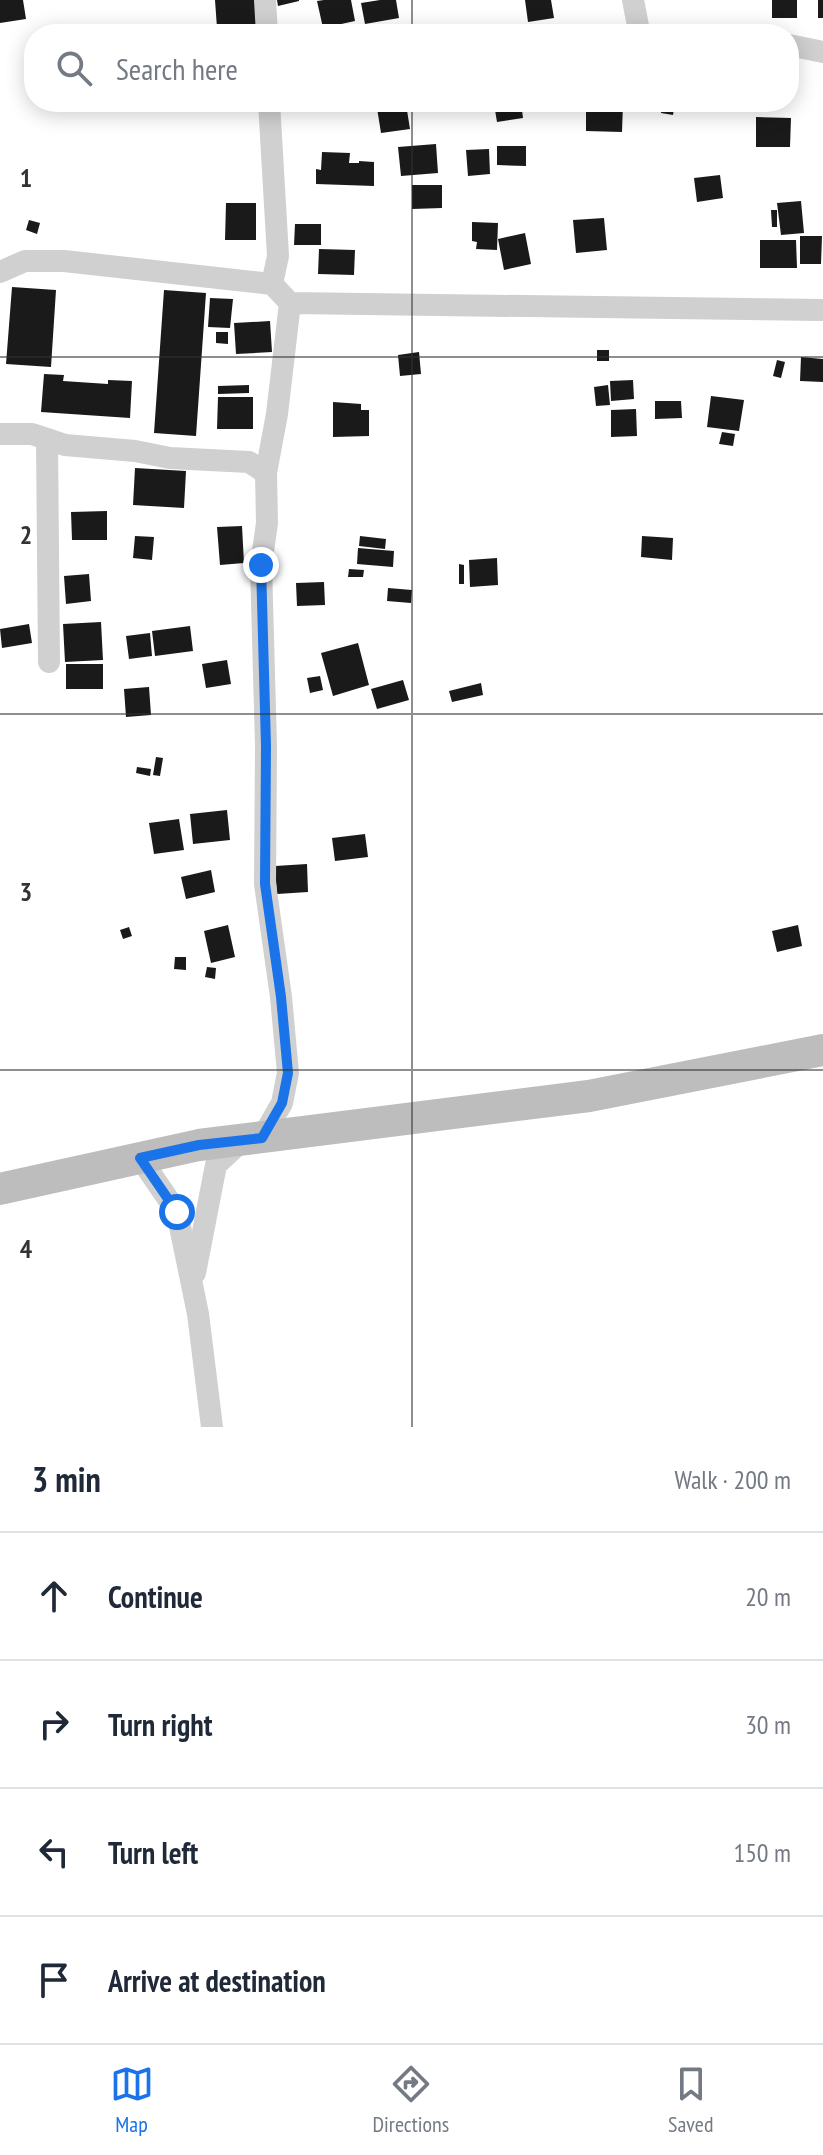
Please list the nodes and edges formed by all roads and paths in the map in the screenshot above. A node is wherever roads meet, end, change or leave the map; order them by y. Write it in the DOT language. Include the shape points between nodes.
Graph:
graph roads {
  1 [pos="265,0"];
  2 [pos="633,0"];
  3 [pos="266,24"];
  4 [pos="638,24"];
  5 [pos="799,47"];
  6 [pos="823,52"];
  7 [pos="270,112"];
  8 [pos="0,272"];
  9 [pos="272,284"];
  10 [pos="290,303"];
  11 [pos="823,310"];
  12 [pos="0,434"];
  13 [pos="47,439"];
  14 [pos="266,473"];
  15 [pos="49,662"];
  16 [pos="823,1050"];
  17 [pos="252,1139"];
  18 [pos="140,1158"];
  19 [pos="0,1189"];
  20 [pos="192,1286"];
  21 [pos="212,1427"];
  1 -- 3 [label="street"];
  2 -- 4 [label="street"];
  5 -- 6 [label="street"];
  7 -- 9 [label="street" via="278,256"];
  8 -- 9 [label="street" via="25,261 64,261"];
  9 -- 10 [label="street"];
  10 -- 11 [label="street"];
  10 -- 14 [label="street"];
  12 -- 13 [label="street"];
  13 -- 14 [label="street" via="170,458 249,462"];
  13 -- 15 [label="street"];
  14 -- 17 [label="street" via="261,565 265,884 288,1073 282,1103"];
  16 -- 17 [label="street" via="589,1096"];
  17 -- 18 [label="street"];
  17 -- 20 [label="street" via="216,1165"];
  18 -- 19 [label="street"];
  18 -- 20 [label="street" via="177,1212"];
  20 -- 21 [label="street"];
}
